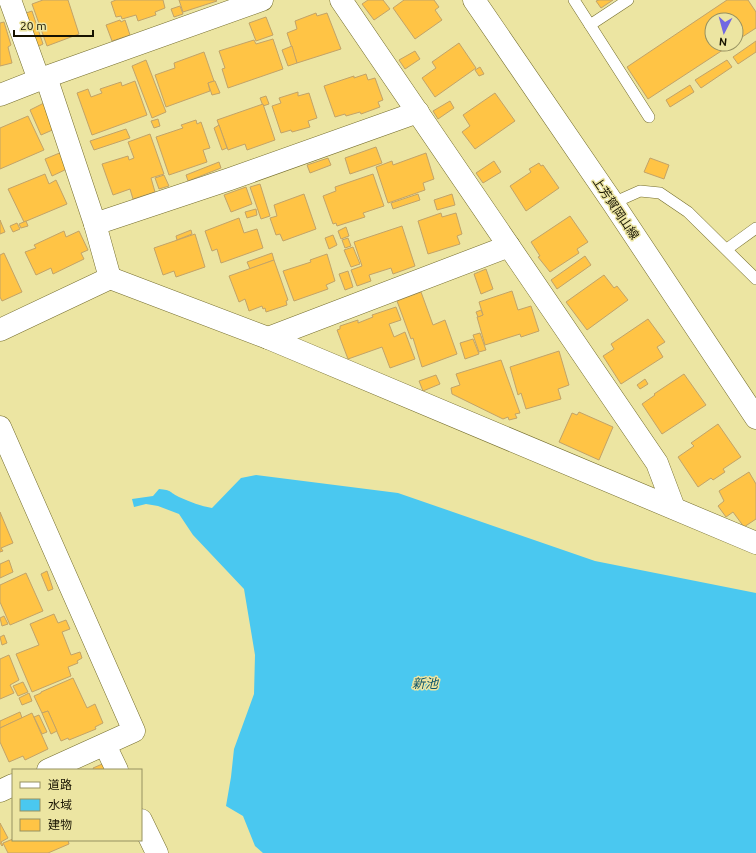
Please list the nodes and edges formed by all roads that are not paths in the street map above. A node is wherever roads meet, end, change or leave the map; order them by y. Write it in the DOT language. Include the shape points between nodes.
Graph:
graph roads {
  1 [pos="10,0"];
  2 [pos="262,0"];
  3 [pos="341,0"];
  4 [pos="474,0"];
  5 [pos="574,0"];
  6 [pos="628,0"];
  7 [pos="590,25"];
  8 [pos="43,78"];
  9 [pos="0,95"];
  10 [pos="418,112"];
  11 [pos="649,117"];
  12 [pos="613,203"];
  13 [pos="95,224"];
  14 [pos="756,228"];
  15 [pos="509,246"];
  16 [pos="727,249"];
  17 [pos="110,278"];
  18 [pos="756,279"];
  19 [pos="0,330"];
  20 [pos="268,338"];
  21 [pos="756,418"];
  22 [pos="0,426"];
  23 [pos="674,508"];
  24 [pos="756,543"];
  25 [pos="105,745"];
  26 [pos="50,769"];
  27 [pos="117,769"];
  28 [pos="12,785"];
  29 [pos="0,791"];
  30 [pos="142,822"];
  31 [pos="157,853"];
  1 -- 8 [label="street"];
  2 -- 8 [label="street"];
  3 -- 10 [label="street"];
  4 -- 12 [label="street, 上芳賀岡山線"];
  5 -- 7 [label="lane"];
  6 -- 7 [label="lane"];
  7 -- 11 [label="lane"];
  8 -- 9 [label="street"];
  8 -- 13 [label="street"];
  10 -- 13 [label="street"];
  10 -- 15 [label="street"];
  12 -- 16 [label="lane" via="640,191 660,193 688,212"];
  12 -- 21 [label="street, 上芳賀岡山線"];
  13 -- 17 [label="street"];
  14 -- 16 [label="lane"];
  15 -- 20 [label="street"];
  15 -- 23 [label="street" via="657,463"];
  16 -- 18 [label="lane"];
  17 -- 19 [label="street"];
  17 -- 20 [label="street"];
  20 -- 23 [label="street"];
  22 -- 25 [label="street" via="134,731"];
  23 -- 24 [label="street"];
  25 -- 26 [label="street"];
  25 -- 27 [label="street"];
  28 -- 29 [label="street"];
  30 -- 31 [label="street"];
}
